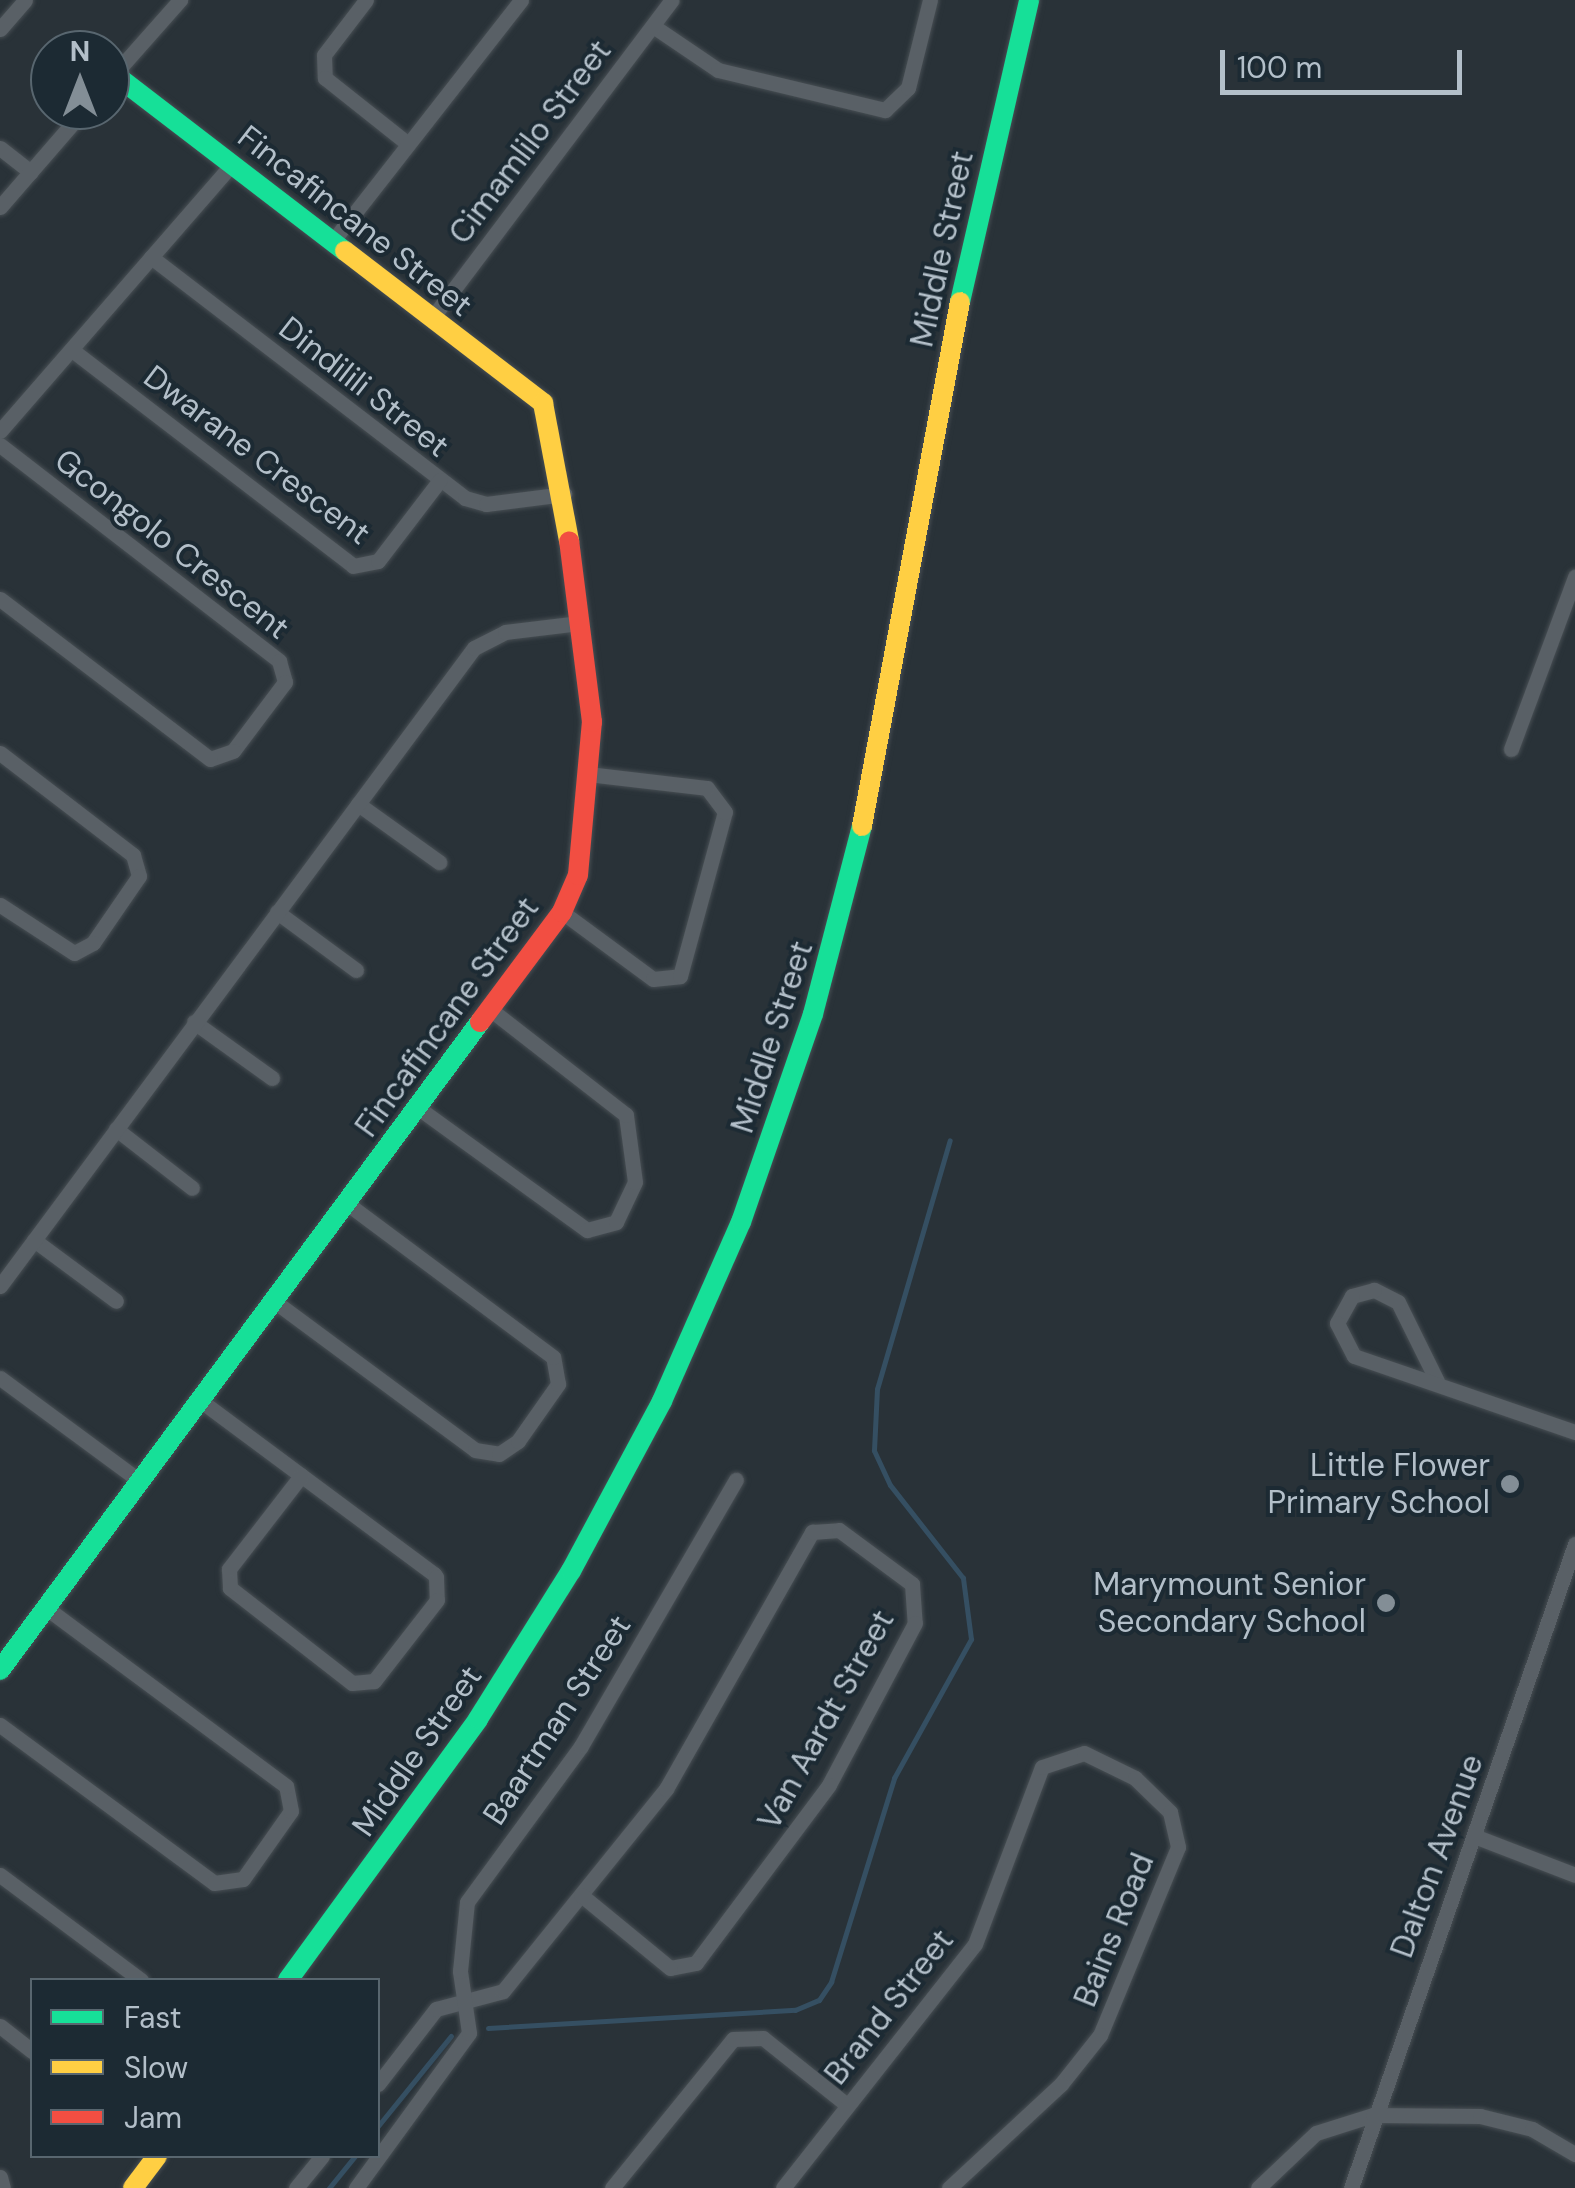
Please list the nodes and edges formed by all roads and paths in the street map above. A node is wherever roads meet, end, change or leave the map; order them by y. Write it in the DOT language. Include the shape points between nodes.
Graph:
graph roads {
  1 [pos="25,0"];
  2 [pos="180,0"];
  3 [pos="366,0"];
  4 [pos="520,0"];
  5 [pos="672,0"];
  6 [pos="930,0"];
  7 [pos="1029,0"];
  8 [pos="652,26"];
  9 [pos="0,29"];
  10 [pos="130,56"];
  11 [pos="130,89"];
  12 [pos="67,130"];
  13 [pos="408,144"];
  14 [pos="0,148"];
  15 [pos="232,164"];
  16 [pos="31,172"];
  17 [pos="0,207"];
  18 [pos="332,242"];
  19 [pos="151,258"];
  20 [pos="432,318"];
  21 [pos="72,350"];
  22 [pos="0,431"];
  23 [pos="0,446"];
  24 [pos="440,480"];
  25 [pos="564,494"];
  26 [pos="1575,576"];
  27 [pos="0,599"];
  28 [pos="580,623"];
  29 [pos="1511,749"];
  30 [pos="0,753"];
  31 [pos="587,774"];
  32 [pos="358,804"];
  33 [pos="439,862"];
  34 [pos="0,905"];
  35 [pos="277,912"];
  36 [pos="562,912"];
  37 [pos="356,970"];
  38 [pos="490,1010"];
  39 [pos="194,1022"];
  40 [pos="272,1078"];
  41 [pos="418,1107"];
  42 [pos="116,1130"];
  43 [pos="192,1188"];
  44 [pos="348,1204"];
  45 [pos="34,1240"];
  46 [pos="0,1286"];
  47 [pos="116,1301"];
  48 [pos="274,1301"];
  49 [pos="0,1378"];
  50 [pos="1437,1381"];
  51 [pos="201,1401"];
  52 [pos="1575,1432"];
  53 [pos="301,1476"];
  54 [pos="736,1480"];
  55 [pos="141,1482"];
  56 [pos="1575,1544"];
  57 [pos="45,1608"];
  58 [pos="0,1670"];
  59 [pos="0,1725"];
  60 [pos="1075,1753"];
  61 [pos="1474,1836"];
  62 [pos="0,1875"];
  63 [pos="1575,1875"];
  64 [pos="582,1895"];
  65 [pos="138,1978"];
  66 [pos="289,1978"];
  67 [pos="461,1999"];
  68 [pos="0,2026"];
  69 [pos="30,2049"];
  70 [pos="380,2081"];
  71 [pos="848,2106"];
  72 [pos="1373,2115"];
  73 [pos="1575,2154"];
  74 [pos="380,2156"];
  75 [pos="156,2158"];
  76 [pos="320,2158"];
  77 [pos="379,2158"];
  78 [pos="0,2177"];
  79 [pos="3,2188"];
  80 [pos="133,2188"];
  81 [pos="296,2188"];
  82 [pos="356,2188"];
  83 [pos="612,2188"];
  84 [pos="783,2188"];
  85 [pos="949,2188"];
  86 [pos="1258,2188"];
  87 [pos="1352,2188"];
  1 -- 9 [label="street"];
  2 -- 10 [label="street"];
  3 -- 13 [label="street" via="327,50 324,78"];
  4 -- 13 [label="street"];
  5 -- 8 [label="street, Cimamlilo Street"];
  6 -- 8 [label="street" via="908,88 885,110 718,70"];
  7 -- 66 [label="main road, Middle Street" via="955,324 858,848 808,1032 741,1222 662,1401 571,1571 459,1748"];
  8 -- 20 [label="street, Cimamlilo Street"];
  11 -- 15 [label="main road, Fincafincane Street"];
  12 -- 16 [label="street"];
  13 -- 18 [label="street"];
  14 -- 16 [label="street"];
  15 -- 18 [label="main road, Fincafincane Street"];
  15 -- 19 [label="street"];
  16 -- 17 [label="street"];
  18 -- 20 [label="main road, Fincafincane Street"];
  19 -- 21 [label="street"];
  19 -- 24 [label="street, Dindilili Street"];
  20 -- 25 [label="main road, Fincafincane Street" via="543,404"];
  21 -- 22 [label="street"];
  21 -- 24 [label="street, Dwarane Crescent" via="353,566 378,560"];
  23 -- 27 [label="street, Gcongolo Crescent" via="279,661 285,682 233,752 210,760"];
  24 -- 25 [label="street, Dindilili Street" via="482,503"];
  25 -- 28 [label="main road, Fincafincane Street"];
  26 -- 29 [label="street"];
  28 -- 31 [label="main road, Fincafincane Street" via="592,722"];
  28 -- 32 [label="street" via="483,640"];
  30 -- 34 [label="street" via="133,855 139,876 93,942 74,953"];
  31 -- 36 [label="main road, Fincafincane Street" via="578,875"];
  31 -- 36 [label="street" via="707,788 724,812 680,976 649,977"];
  32 -- 33 [label="street"];
  32 -- 35 [label="street"];
  35 -- 37 [label="street"];
  35 -- 39 [label="street"];
  36 -- 38 [label="main road, Fincafincane Street"];
  38 -- 41 [label="main road, Fincafincane Street"];
  38 -- 41 [label="street" via="626,1115 635,1182 616,1222 587,1230"];
  39 -- 40 [label="street"];
  39 -- 42 [label="street"];
  41 -- 44 [label="main road, Fincafincane Street"];
  42 -- 43 [label="street"];
  42 -- 45 [label="street"];
  44 -- 48 [label="main road, Fincafincane Street"];
  44 -- 48 [label="street" via="553,1356 558,1384 518,1441 499,1454 475,1450"];
  45 -- 46 [label="street"];
  45 -- 47 [label="street"];
  48 -- 51 [label="main road, Fincafincane Street"];
  49 -- 55 [label="street"];
  50 -- 50 [label="street" via="1398,1302 1374,1290 1352,1296 1338,1322 1354,1356"];
  50 -- 52 [label="street"];
  51 -- 53 [label="street"];
  51 -- 55 [label="main road, Fincafincane Street"];
  53 -- 53 [label="street" via="437,1581 437,1600 374,1681 352,1682 230,1588 229,1569"];
  54 -- 67 [label="street, Baartman Street" via="580,1746 467,1902"];
  55 -- 57 [label="main road, Fincafincane Street"];
  56 -- 61 [label="street, Dalton Avenue"];
  57 -- 58 [label="main road, Fincafincane Street"];
  57 -- 59 [label="street" via="286,1786 291,1811 242,1879 214,1883"];
  60 -- 71 [label="street, Brand Street" via="1042,1767 975,1944"];
  60 -- 85 [label="street, Bains Road" via="1135,1778 1170,1812 1178,1848 1100,2035 1061,2084"];
  61 -- 63 [label="street"];
  61 -- 72 [label="street, Dalton Avenue"];
  62 -- 65 [label="street"];
  64 -- 64 [label="street, Van Aardt Street" via="708,1728 812,1532 839,1530 912,1584 916,1623 828,1785 696,1962 670,1968"];
  64 -- 67 [label="street, Van Aardt Street" via="503,1991"];
  67 -- 70 [label="street" via="436,2009"];
  67 -- 74 [label="street, Baartman Street" via="470,2027 461,2050"];
  68 -- 69 [label="street"];
  71 -- 83 [label="street" via="763,2038 732,2040"];
  71 -- 84 [label="street, Brand Street"];
  72 -- 73 [label="street" via="1480,2116 1532,2128"];
  72 -- 86 [label="street" via="1316,2133"];
  72 -- 87 [label="street, Dalton Avenue"];
  75 -- 80 [label="main road"];
  76 -- 81 [label="street"];
  77 -- 82 [label="street, Baartman Street"];
  78 -- 79 [label="street"];
}
